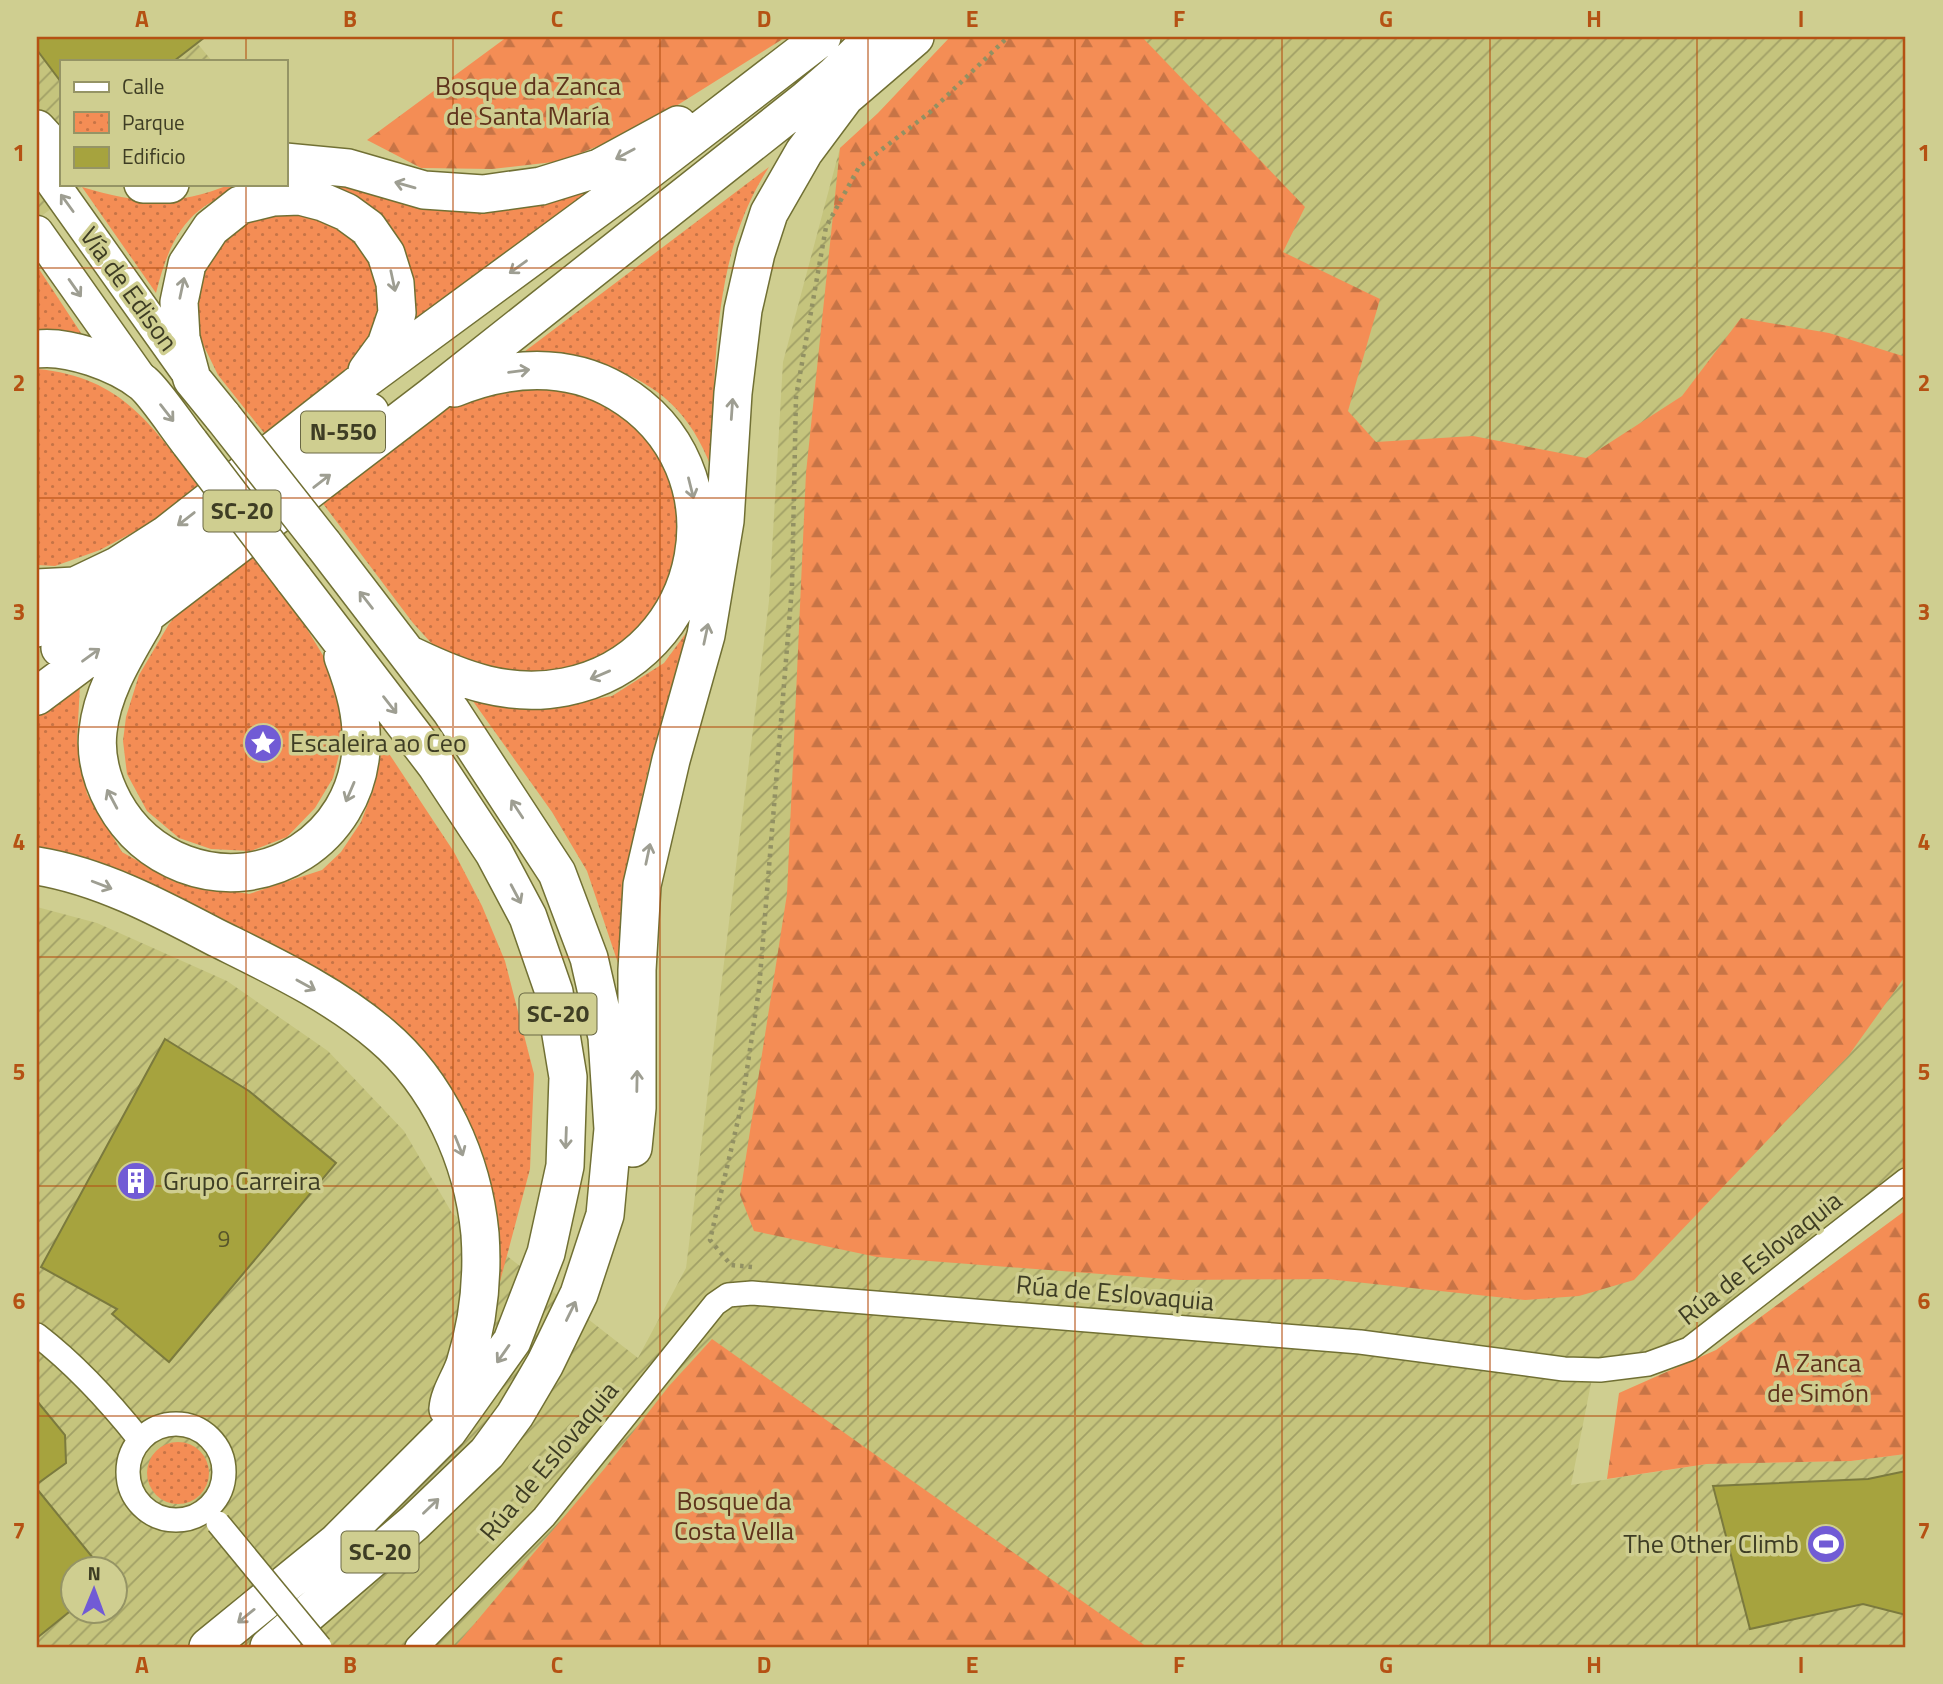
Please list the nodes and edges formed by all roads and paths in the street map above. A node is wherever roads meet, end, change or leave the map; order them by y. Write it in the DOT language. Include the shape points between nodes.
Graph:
graph roads {
  1 [pos="822,37"];
  2 [pos="856,37"];
  3 [pos="874,37"];
  4 [pos="915,37"];
  5 [pos="1008,37"];
  6 [pos="791,60"];
  7 [pos="37,129"];
  8 [pos="60,154"];
  9 [pos="37,161"];
  10 [pos="287,162"];
  11 [pos="37,232"];
  12 [pos="37,349"];
  13 [pos="192,379"];
  14 [pos="144,384"];
  15 [pos="356,386"];
  16 [pos="431,397"];
  17 [pos="117,566"];
  18 [pos="37,588"];
  19 [pos="151,611"];
  20 [pos="37,629"];
  21 [pos="334,632"];
  22 [pos="407,654"];
  23 [pos="37,665"];
  24 [pos="37,696"];
  25 [pos="37,866"];
  26 [pos="1906,1180"];
  27 [pos="605,1215"];
  28 [pos="758,1268"];
  29 [pos="37,1335"];
  30 [pos="447,1431"];
  31 [pos="140,1440"];
  32 [pos="213,1516"];
  33 [pos="208,1647"];
  34 [pos="269,1647"];
  35 [pos="320,1647"];
  36 [pos="417,1647"];
  1 -- 6 [label="highway"];
  2 -- 23 [label="highway, N-550"];
  3 -- 16 [label="highway" via="806,100"];
  27 -- 4 [label="highway, one-way" via="630,1178 637,1108 642,885 706,635 725,521 743,310 756,253 769,213 804,152 845,97"];
  5 -- 28 [label="path" via="929,113 859,167 826,227 796,397 792,587 759,989 742,1103 710,1240 731,1265"];
  6 -- 10 [label="highway, one-way" via="599,168 541,186 483,194 424,190 348,168"];
  6 -- 15 [label="highway, one-way"];
  7 -- 8 [label="highway"];
  13 -- 9 [label="main road, Vía de Edison, one-way"];
  11 -- 14 [label="main road, Vía de Edison, one-way"];
  12 -- 14 [label="highway" via="51,347 98,358"];
  13 -- 15 [label="highway, one-way" via="181,338 179,302 187,264 211,228 240,205 300,196 346,212 368,228 386,254 396,283 397,313 386,345"];
  22 -- 13 [label="highway, Vía de Edison / SC-20, one-way, bridge"];
  14 -- 21 [label="highway, Vía de Edison / SC-20, one-way, bridge"];
  15 -- 17 [label="highway, one-way" via="167,534"];
  19 -- 16 [label="highway, one-way"];
  16 -- 22 [label="highway, one-way" via="478,378 524,370 567,372 603,383 636,403 672,443 685,466 695,506 696,545 688,584 666,625 639,652 605,674 566,687 528,690 455,677"];
  17 -- 18 [label="highway" via="75,586"];
  17 -- 20 [label="main road"];
  21 -- 19 [label="highway, one-way" via="354,685 361,723 361,753 344,808 323,836 294,857 262,870 230,874 171,859 143,841 122,817 98,762 98,731 108,690"];
  24 -- 19 [label="highway, one-way"];
  21 -- 30 [label="highway, SC-20, one-way" via="436,765 494,853 528,917 554,992 568,1077 565,1166 547,1253 512,1340"];
  27 -- 22 [label="highway, SC-20, one-way" via="613,1129 607,1037 589,958 558,873 451,710"];
  25 -- 30 [label="highway, one-way" via="137,898 312,988 383,1036 434,1096 466,1164 475,1199 481,1272 468,1353 448,1404"];
  26 -- 36 [label="street, Rúa de Eslovaquia" via="1689,1349 1648,1364 1600,1370 1360,1342 778,1294 728,1295 715,1304 544,1517"];
  34 -- 27 [label="highway, SC-20, one-way" via="487,1454 545,1364 579,1294"];
  29 -- 31 [label="street" via="65,1357"];
  30 -- 33 [label="highway, SC-20, one-way" via="337,1542"];
  31 -- 32 [label="street" via="128,1469 136,1500 162,1519"];
  31 -- 32 [label="street" via="167,1424 183,1424 211,1438 225,1467"];
  32 -- 35 [label="street, bridge"];
}
